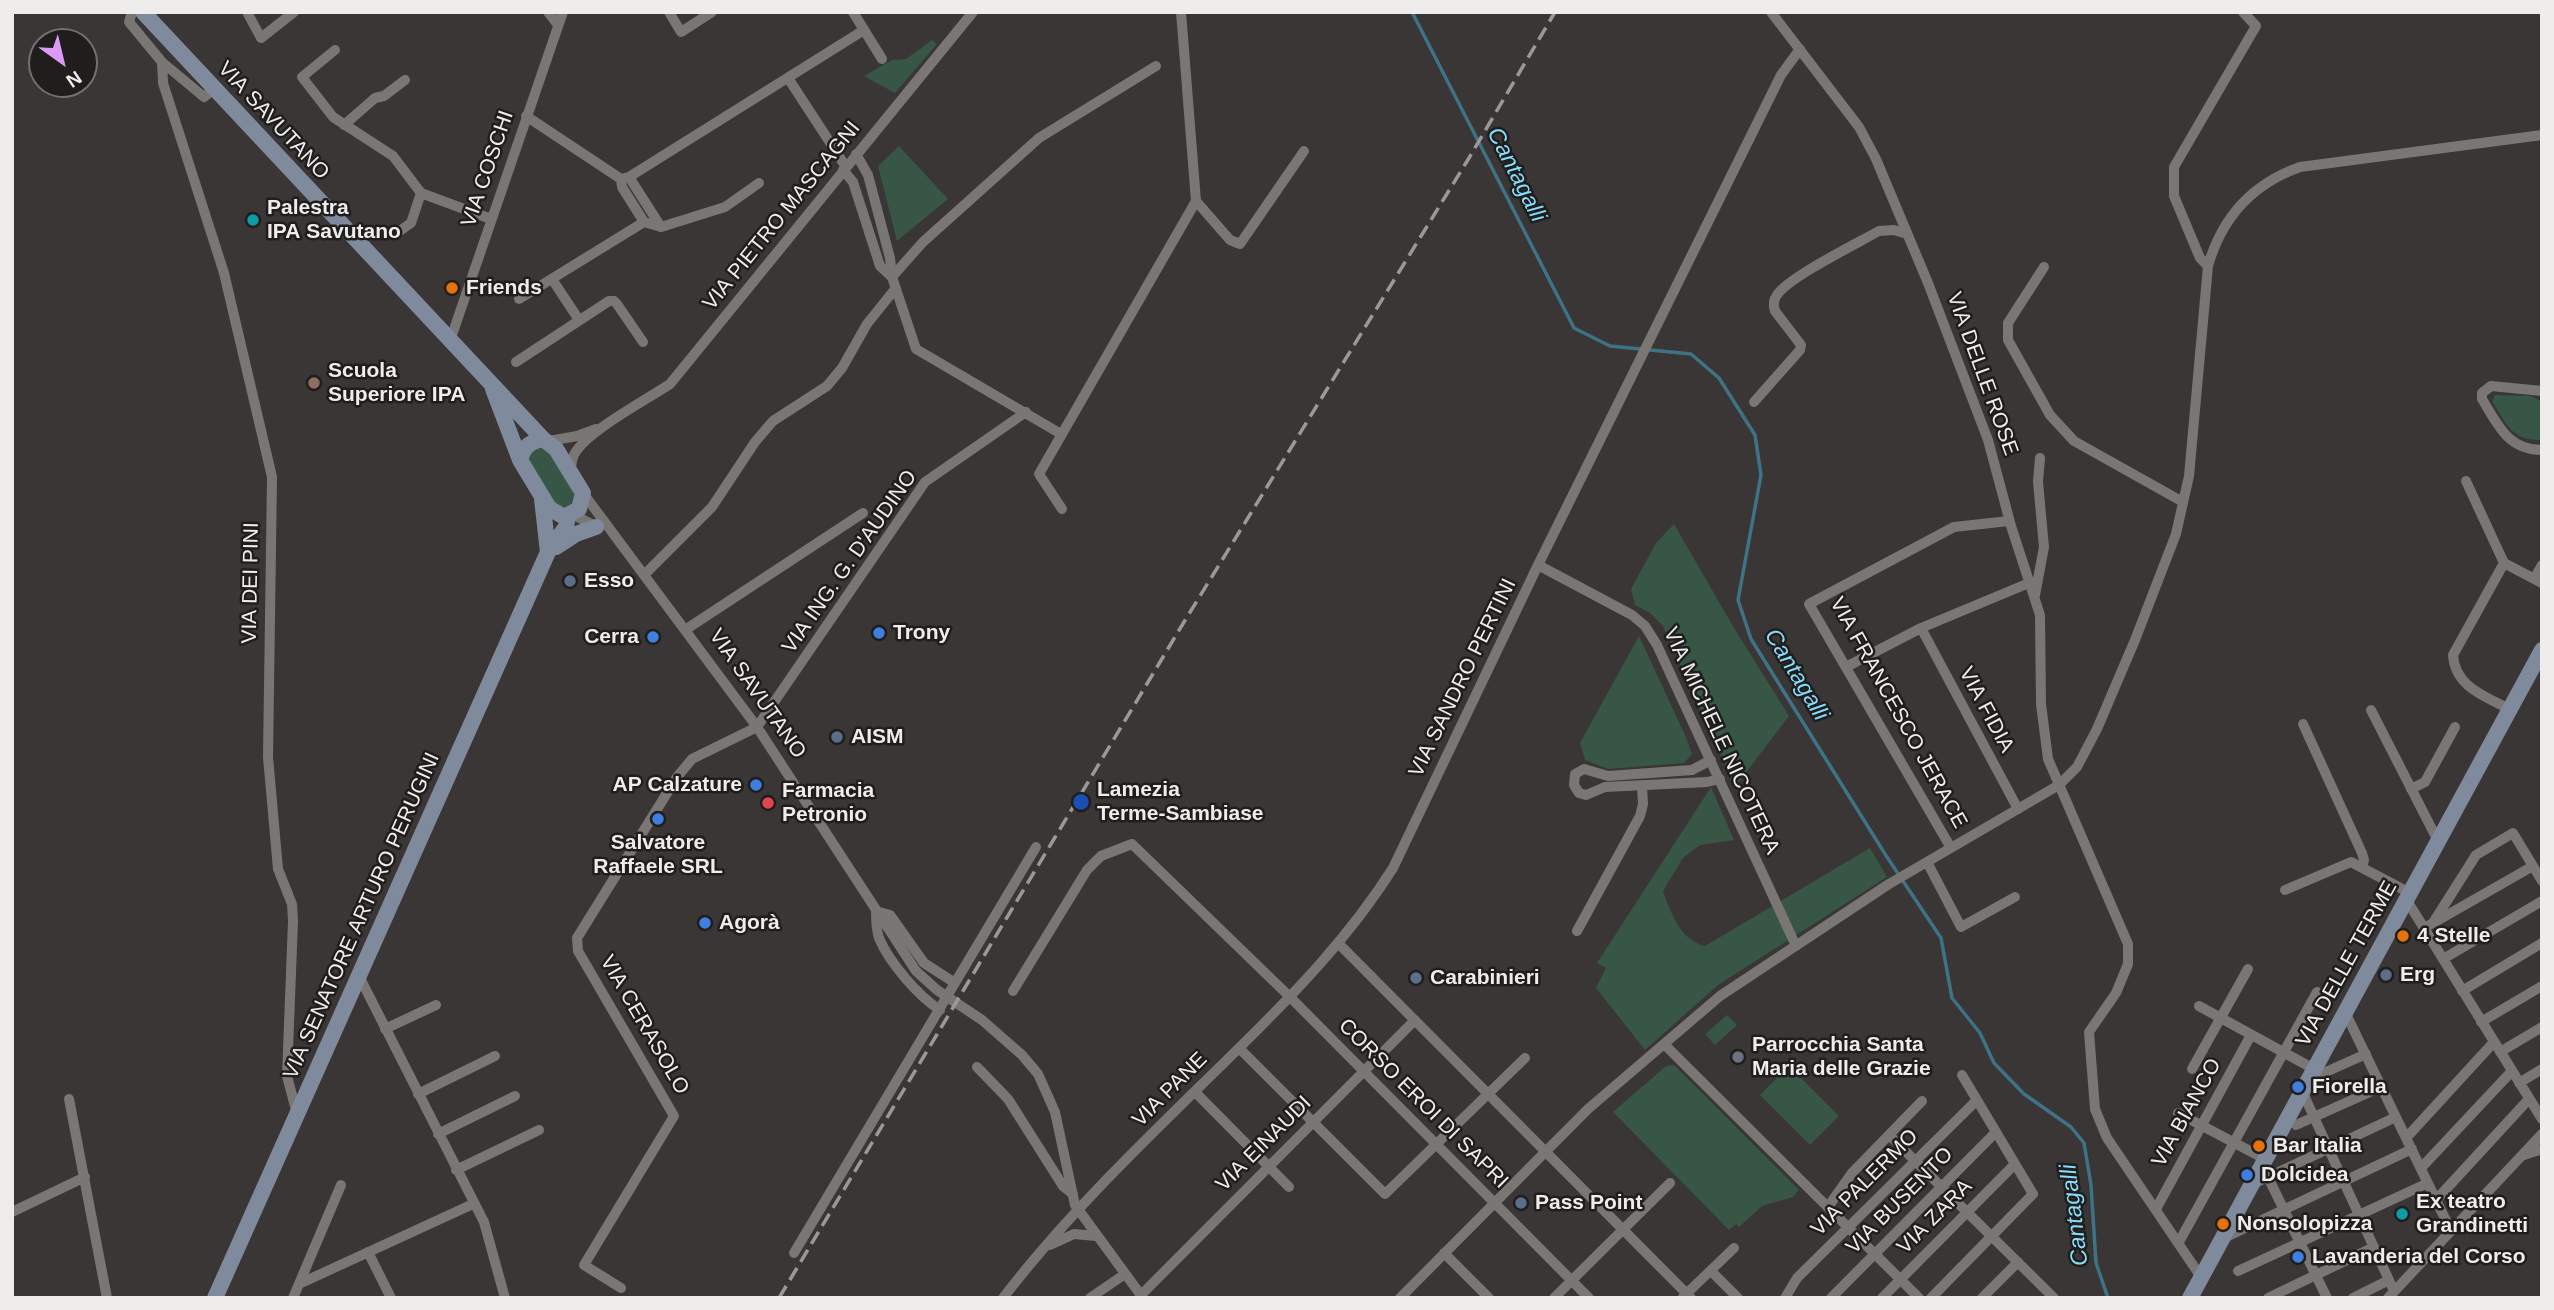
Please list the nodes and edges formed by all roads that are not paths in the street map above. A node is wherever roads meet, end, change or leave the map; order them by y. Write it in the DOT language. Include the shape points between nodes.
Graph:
graph roads {
  1 [pos="132,12"];
  2 [pos="143,12"];
  3 [pos="247,12"];
  4 [pos="294,12"];
  5 [pos="548,12"];
  6 [pos="563,12"];
  7 [pos="669,12"];
  8 [pos="712,12"];
  9 [pos="853,12"];
  10 [pos="973,12"];
  11 [pos="1181,12"];
  12 [pos="1771,12"];
  13 [pos="2244,12"];
  14 [pos="558,25"];
  15 [pos="864,30"];
  16 [pos="1800,49"];
  17 [pos="335,50"];
  18 [pos="882,59"];
  19 [pos="162,62"];
  20 [pos="1156,66"];
  21 [pos="788,78"];
  22 [pos="405,80"];
  23 [pos="214,89"];
  24 [pos="526,116"];
  25 [pos="344,125"];
  26 [pos="2542,135"];
  27 [pos="1304,151"];
  28 [pos="856,154"];
  29 [pos="844,168"];
  30 [pos="625,178"];
  31 [pos="759,183"];
  32 [pos="421,193"];
  33 [pos="1196,201"];
  34 [pos="491,219"];
  35 [pos="643,222"];
  36 [pos="662,227"];
  37 [pos="1907,234"];
  38 [pos="394,235"];
  39 [pos="2044,267"];
  40 [pos="2208,267"];
  41 [pos="892,277"];
  42 [pos="552,279"];
  43 [pos="895,289"];
  44 [pos="519,299"];
  45 [pos="579,320"];
  46 [pos="450,338"];
  47 [pos="643,342"];
  48 [pos="516,362"];
  49 [pos="489,380"];
  50 [pos="2542,391"];
  51 [pos="1754,402"];
  52 [pos="1026,412"];
  53 [pos="605,426"];
  54 [pos="1061,434"];
  55 [pos="546,440"];
  56 [pos="2542,450"];
  57 [pos="2039,458"];
  58 [pos="520,460"];
  59 [pos="571,471"];
  60 [pos="2466,481"];
  61 [pos="583,493"];
  62 [pos="542,499"];
  63 [pos="2183,502"];
  64 [pos="1062,509"];
  65 [pos="863,513"];
  66 [pos="570,514"];
  67 [pos="2009,521"];
  68 [pos="596,527"];
  69 [pos="622,543"];
  70 [pos="548,552"];
  71 [pos="2504,563"];
  72 [pos="1538,565"];
  73 [pos="2542,565"];
  74 [pos="645,575"];
  75 [pos="2538,581"];
  76 [pos="2029,583"];
  77 [pos="2034,598"];
  78 [pos="1921,628"];
  79 [pos="685,630"];
  80 [pos="2541,653"];
  81 [pos="1846,667"];
  82 [pos="2510,709"];
  83 [pos="2371,710"];
  84 [pos="2303,724"];
  85 [pos="757,727"];
  86 [pos="2455,727"];
  87 [pos="1711,760"];
  88 [pos="1720,779"];
  89 [pos="2059,785"];
  90 [pos="1642,786"];
  91 [pos="2411,789"];
  92 [pos="2018,809"];
  93 [pos="2438,841"];
  94 [pos="1037,847"];
  95 [pos="1951,848"];
  96 [pos="1922,865"];
  97 [pos="2533,866"];
  98 [pos="2362,868"];
  99 [pos="2542,881"];
  100 [pos="2285,890"];
  101 [pos="2408,896"];
  102 [pos="2015,897"];
  103 [pos="2542,901"];
  104 [pos="876,911"];
  105 [pos="2428,926"];
  106 [pos="1577,931"];
  107 [pos="1338,943"];
  108 [pos="2542,943"];
  109 [pos="1796,946"];
  110 [pos="2443,959"];
  111 [pos="2248,969"];
  112 [pos="359,976"];
  113 [pos="954,986"];
  114 [pos="2542,986"];
  115 [pos="1013,990"];
  116 [pos="2462,991"];
  117 [pos="2317,992"];
  118 [pos="1290,998"];
  119 [pos="436,1005"];
  120 [pos="2199,1006"];
  121 [pos="941,1007"];
  122 [pos="2345,1012"];
  123 [pos="2221,1018"];
  124 [pos="1415,1020"];
  125 [pos="2482,1022"];
  126 [pos="2542,1027"];
  127 [pos="385,1029"];
  128 [pos="2251,1035"];
  129 [pos="1664,1044"];
  130 [pos="2497,1047"];
  131 [pos="1239,1048"];
  132 [pos="2283,1052"];
  133 [pos="2365,1054"];
  134 [pos="495,1056"];
  135 [pos="1525,1058"];
  136 [pos="977,1067"];
  137 [pos="2192,1069"];
  138 [pos="2542,1069"];
  139 [pos="2512,1071"];
  140 [pos="1364,1072"];
  141 [pos="1962,1075"];
  142 [pos="2308,1080"];
  143 [pos="2519,1083"];
  144 [pos="2381,1087"];
  145 [pos="1195,1092"];
  146 [pos="418,1094"];
  147 [pos="1488,1094"];
  148 [pos="515,1096"];
  149 [pos="69,1099"];
  150 [pos="2529,1099"];
  151 [pos="1977,1100"];
  152 [pos="1922,1101"];
  153 [pos="2178,1113"];
  154 [pos="297,1115"];
  155 [pos="2314,1117"];
  156 [pos="2396,1117"];
  157 [pos="2542,1119"];
  158 [pos="1313,1122"];
  159 [pos="2201,1125"];
  160 [pos="2296,1125"];
  161 [pos="539,1130"];
  162 [pos="1996,1132"];
  163 [pos="438,1134"];
  164 [pos="2542,1134"];
  165 [pos="1889,1135"];
  166 [pos="2406,1138"];
  167 [pos="2233,1142"];
  168 [pos="1436,1144"];
  169 [pos="2328,1149"];
  170 [pos="2412,1149"];
  171 [pos="2542,1149"];
  172 [pos="1546,1152"];
  173 [pos="2521,1156"];
  174 [pos="1915,1161"];
  175 [pos="2015,1164"];
  176 [pos="1269,1167"];
  177 [pos="2265,1167"];
  178 [pos="2421,1168"];
  179 [pos="456,1170"];
  180 [pos="1069,1174"];
  181 [pos="85,1177"];
  182 [pos="2344,1182"];
  183 [pos="1103,1183"];
  184 [pos="1670,1183"];
  185 [pos="2428,1183"];
  186 [pos="341,1185"];
  187 [pos="1289,1187"];
  188 [pos="1941,1187"];
  189 [pos="1073,1194"];
  190 [pos="2436,1200"];
  191 [pos="1494,1203"];
  192 [pos="473,1204"];
  193 [pos="1828,1208"];
  194 [pos="1077,1209"];
  195 [pos="2157,1209"];
  196 [pos="2284,1210"];
  197 [pos="12,1212"];
  198 [pos="1967,1212"];
  199 [pos="2359,1215"];
  200 [pos="1848,1227"];
  201 [pos="1623,1229"];
  202 [pos="2451,1231"];
  203 [pos="1096,1236"];
  204 [pos="1992,1236"];
  205 [pos="2221,1239"];
  206 [pos="2179,1242"];
  207 [pos="2300,1242"];
  208 [pos="2374,1247"];
  209 [pos="1734,1248"];
  210 [pos="368,1252"];
  211 [pos="1042,1252"];
  212 [pos="794,1253"];
  213 [pos="1444,1253"];
  214 [pos="1875,1254"];
  215 [pos="2018,1262"];
  216 [pos="2238,1270"];
  217 [pos="1710,1271"];
  218 [pos="1125,1273"];
  219 [pos="2316,1275"];
  220 [pos="2201,1277"];
  221 [pos="1900,1279"];
  222 [pos="1572,1280"];
  223 [pos="299,1284"];
  224 [pos="621,1288"];
  225 [pos="2045,1288"];
  226 [pos="2391,1290"];
  227 [pos="1004,1295"];
  228 [pos="1687,1296"];
  229 [pos="1142,1297"];
  230 [pos="107,1298"];
  231 [pos="215,1298"];
  232 [pos="293,1298"];
  233 [pos="391,1298"];
  234 [pos="505,1298"];
  235 [pos="1090,1298"];
  236 [pos="1400,1298"];
  237 [pos="1489,1298"];
  238 [pos="1555,1298"];
  239 [pos="1589,1298"];
  240 [pos="1738,1298"];
  241 [pos="1785,1298"];
  242 [pos="1831,1298"];
  243 [pos="1882,1298"];
  244 [pos="1919,1298"];
  245 [pos="1931,1298"];
  246 [pos="1982,1298"];
  247 [pos="2035,1298"];
  248 [pos="2054,1298"];
  249 [pos="2190,1298"];
  250 [pos="2268,1298"];
  251 [pos="2327,1298"];
  252 [pos="2353,1298"];
  1 -- 19 [label="street" via="129,22"];
  2 -- 23 [label="street, VIA SAVUTANO"];
  3 -- 4 [label="street" via="261,38"];
  5 -- 14 [label="street"];
  6 -- 14 [label="street, VIA COSCHI"];
  7 -- 8 [label="street" via="681,32"];
  9 -- 15 [label="street"];
  10 -- 28 [label="street, VIA PIETRO MASCAGNI"];
  11 -- 33 [label="street"];
  12 -- 16 [label="street, VIA DELLE ROSE"];
  13 -- 40 [label="street" via="2256,26 2174,167 2174,196"];
  14 -- 24 [label="street, VIA COSCHI"];
  15 -- 18 [label="street"];
  15 -- 21 [label="street"];
  16 -- 37 [label="street, VIA DELLE ROSE" via="1859,127"];
  16 -- 72 [label="street, VIA SANDRO PERTINI" via="1781,75"];
  17 -- 25 [label="street" via="302,77"];
  19 -- 23 [label="street" via="204,97"];
  19 -- 154 [label="street, VIA DEI PINI" via="163,83 224,272 272,477 268,757 278,869 292,904 287,1076"];
  20 -- 41 [label="street" via="1039,138 923,242"];
  21 -- 29 [label="street"];
  21 -- 30 [label="street"];
  22 -- 25 [label="street"];
  23 -- 46 [label="street, VIA SAVUTANO"];
  24 -- 30 [label="street"];
  24 -- 34 [label="street, VIA COSCHI"];
  25 -- 32 [label="street" via="393,156"];
  26 -- 40 [label="street" via="2300,167 2281,174 2264,183 2236,210 2218,238"];
  27 -- 33 [label="street" via="1240,244 1230,240"];
  28 -- 29 [label="street, VIA PIETRO MASCAGNI"];
  28 -- 41 [label="street" via="867,175"];
  29 -- 41 [label="street" via="853,182 880,265"];
  29 -- 53 [label="street, VIA PIETRO MASCAGNI" via="670,384"];
  30 -- 35 [label="street" via="622,187"];
  30 -- 36 [label="street"];
  31 -- 36 [label="street" via="725,206"];
  32 -- 34 [label="street"];
  32 -- 38 [label="street" via="411,223"];
  33 -- 54 [label="street"];
  34 -- 46 [label="street, VIA COSCHI"];
  35 -- 36 [label="street"];
  35 -- 42 [label="street"];
  37 -- 51 [label="street" via="1879,231 1797,278 1775,297 1775,311 1801,345"];
  37 -- 67 [label="street, VIA DELLE ROSE" via="1988,440"];
  39 -- 63 [label="street" via="2008,323 2008,340 2050,415 2074,440"];
  40 -- 63 [label="street" via="2194,433"];
  41 -- 43 [label="street"];
  42 -- 44 [label="street"];
  42 -- 45 [label="street"];
  43 -- 52 [label="street" via="916,349"];
  43 -- 74 [label="street" via="827,386 773,421 712,507"];
  45 -- 47 [label="street" via="614,301"];
  45 -- 48 [label="street"];
  46 -- 49 [label="street, VIA SAVUTANO"];
  49 -- 55 [label="street, VIA SAVUTANO"];
  49 -- 58 [label="street"];
  50 -- 56 [label="street" via="2491,386 2482,393 2508,439 2526,449"];
  52 -- 54 [label="street"];
  52 -- 85 [label="street, VIA ING. G. D'AUDINO" via="925,482"];
  53 -- 55 [label="street"];
  53 -- 59 [label="street" via="577,449"];
  54 -- 64 [label="street" via="1039,474"];
  55 -- 58 [label="street" via="530,443"];
  55 -- 59 [label="street, VIA SAVUTANO"];
  57 -- 77 [label="street" via="2044,547"];
  58 -- 62 [label="street"];
  59 -- 61 [label="street, VIA SAVUTANO"];
  60 -- 71 [label="street"];
  61 -- 66 [label="street, VIA SENATORE ARTURO PERUGINI" via="579,509"];
  61 -- 69 [label="street, VIA SAVUTANO"];
  62 -- 66 [label="street" via="557,515"];
  62 -- 70 [label="street"];
  63 -- 89 [label="street" via="2145,616 2097,729 2077,767"];
  65 -- 79 [label="street"];
  66 -- 68 [label="street"];
  66 -- 70 [label="street, VIA SENATORE ARTURO PERUGINI"];
  67 -- 76 [label="street, VIA DELLE ROSE"];
  67 -- 81 [label="street, VIA FRANCESCO JERACE" via="1954,527 1809,604"];
  68 -- 69 [label="street"];
  68 -- 70 [label="street"];
  69 -- 74 [label="street, VIA SAVUTANO"];
  70 -- 112 [label="street, VIA SENATORE ARTURO PERUGINI"];
  71 -- 75 [label="street"];
  71 -- 82 [label="street" via="2453,661 2465,684"];
  72 -- 87 [label="street, VIA MICHELE NICOTERA" via="1623,609 1645,626"];
  72 -- 107 [label="street, VIA SANDRO PERTINI" via="1393,868"];
  73 -- 75 [label="street"];
  74 -- 79 [label="street, VIA SAVUTANO"];
  76 -- 77 [label="street, VIA DELLE ROSE"];
  76 -- 78 [label="street"];
  77 -- 89 [label="street, VIA DELLE ROSE" via="2040,615 2041,704 2048,759"];
  78 -- 81 [label="street"];
  78 -- 92 [label="street, VIA FIDIA"];
  79 -- 85 [label="street, VIA SAVUTANO"];
  80 -- 82 [label="street, VIA DELLE TERME"];
  81 -- 95 [label="street, VIA FRANCESCO JERACE"];
  82 -- 93 [label="street, VIA DELLE TERME"];
  83 -- 91 [label="street"];
  84 -- 98 [label="street" via="2362,853"];
  85 -- 104 [label="street, VIA SAVUTANO"];
  85 -- 224 [label="street, VIA CERASOLO" via="692,759 577,937 578,951 674,1116 584,1265"];
  86 -- 91 [label="street" via="2425,782"];
  87 -- 88 [label="street, VIA MICHELE NICOTERA"];
  87 -- 90 [label="street" via="1692,770 1608,776 1584,769 1573,780 1583,795 1605,787"];
  88 -- 90 [label="street"];
  88 -- 109 [label="street, VIA MICHELE NICOTERA"];
  89 -- 92 [label="street"];
  89 -- 195 [label="street, VIA DELLE ROSE" via="2128,944 2128,964 2120,983 2089,1032 2095,1109 2108,1138"];
  90 -- 106 [label="street" via="1640,816"];
  91 -- 93 [label="street"];
  92 -- 95 [label="street"];
  93 -- 101 [label="street, VIA DELLE TERME"];
  94 -- 113 [label="street"];
  95 -- 96 [label="street"];
  96 -- 102 [label="street" via="1961,928"];
  96 -- 109 [label="street"];
  97 -- 99 [label="street"];
  97 -- 105 [label="street"];
  97 -- 105 [label="street" via="2513,833 2476,855"];
  98 -- 100 [label="street" via="2351,862"];
  98 -- 101 [label="street"];
  101 -- 105 [label="street"];
  101 -- 122 [label="street, VIA DELLE TERME"];
  103 -- 110 [label="street"];
  104 -- 113 [label="street" via="890,915 924,962"];
  104 -- 121 [label="street" via="882,944 914,988"];
  104 -- 180 [label="street, VIA SAVUTANO" via="916,971 982,1020 1038,1074 1055,1112"];
  105 -- 110 [label="street"];
  107 -- 118 [label="street, VIA SANDRO PERTINI"];
  107 -- 124 [label="street"];
  108 -- 116 [label="street"];
  109 -- 129 [label="street" via="1720,996"];
  110 -- 116 [label="street"];
  111 -- 123 [label="street"];
  112 -- 127 [label="street"];
  112 -- 154 [label="street, VIA SENATORE ARTURO PERUGINI"];
  113 -- 121 [label="street"];
  114 -- 125 [label="street"];
  115 -- 118 [label="street, CORSO EROI DI SAPRI" via="1087,870 1101,856 1132,844"];
  116 -- 125 [label="street"];
  117 -- 132 [label="street"];
  118 -- 131 [label="street, VIA PANE"];
  118 -- 140 [label="street, CORSO EROI DI SAPRI"];
  119 -- 127 [label="street"];
  120 -- 123 [label="street"];
  121 -- 212 [label="street"];
  122 -- 133 [label="street"];
  122 -- 142 [label="street, VIA DELLE TERME"];
  123 -- 128 [label="street"];
  123 -- 137 [label="street"];
  124 -- 140 [label="street, VIA EINAUDI"];
  124 -- 147 [label="street"];
  125 -- 130 [label="street"];
  126 -- 130 [label="street"];
  127 -- 146 [label="street"];
  128 -- 132 [label="street"];
  128 -- 159 [label="street, VIA BIANCO"];
  129 -- 172 [label="street"];
  129 -- 193 [label="street"];
  130 -- 139 [label="street"];
  130 -- 166 [label="street"];
  131 -- 145 [label="street, VIA PANE"];
  131 -- 158 [label="street"];
  132 -- 142 [label="street"];
  132 -- 167 [label="street"];
  133 -- 142 [label="street"];
  133 -- 144 [label="street"];
  134 -- 146 [label="street"];
  135 -- 147 [label="street"];
  136 -- 189 [label="street" via="1008,1099 1063,1186"];
  138 -- 143 [label="street"];
  139 -- 143 [label="street"];
  139 -- 178 [label="street"];
  140 -- 158 [label="street, VIA EINAUDI"];
  140 -- 168 [label="street, CORSO EROI DI SAPRI"];
  141 -- 151 [label="street"];
  142 -- 155 [label="street"];
  142 -- 177 [label="street, VIA DELLE TERME"];
  143 -- 150 [label="street"];
  144 -- 155 [label="street"];
  144 -- 156 [label="street"];
  145 -- 176 [label="street"];
  145 -- 183 [label="street, VIA PANE"];
  146 -- 163 [label="street"];
  147 -- 168 [label="street"];
  147 -- 172 [label="street"];
  148 -- 163 [label="street"];
  149 -- 181 [label="street"];
  150 -- 157 [label="street"];
  150 -- 190 [label="street"];
  151 -- 162 [label="street"];
  151 -- 174 [label="street, VIA PALERMO"];
  152 -- 165 [label="street"];
  153 -- 159 [label="street"];
  154 -- 231 [label="street, VIA SENATORE ARTURO PERUGINI"];
  155 -- 160 [label="street"];
  155 -- 169 [label="street"];
  156 -- 166 [label="street"];
  156 -- 169 [label="street"];
  158 -- 168 [label="street" via="1385,1194"];
  158 -- 176 [label="street, VIA EINAUDI"];
  159 -- 167 [label="street"];
  159 -- 195 [label="street, VIA BIANCO"];
  161 -- 179 [label="street"];
  162 -- 175 [label="street"];
  162 -- 188 [label="street, VIA BUSENTO"];
  163 -- 179 [label="street"];
  164 -- 173 [label="street"];
  165 -- 174 [label="street"];
  165 -- 193 [label="street" via="1852,1173"];
  166 -- 170 [label="street"];
  167 -- 177 [label="street"];
  167 -- 206 [label="street"];
  168 -- 191 [label="street, CORSO EROI DI SAPRI"];
  169 -- 177 [label="street"];
  169 -- 182 [label="street"];
  170 -- 178 [label="street"];
  170 -- 182 [label="street"];
  171 -- 173 [label="street"];
  172 -- 191 [label="street"];
  172 -- 201 [label="street"];
  173 -- 202 [label="street"];
  174 -- 188 [label="street"];
  174 -- 200 [label="street, VIA PALERMO"];
  175 -- 198 [label="street, VIA ZARA"];
  175 -- 204 [label="street" via="2033,1195"];
  176 -- 187 [label="street"];
  176 -- 229 [label="street, VIA EINAUDI"];
  177 -- 196 [label="street"];
  177 -- 205 [label="street, VIA DELLE TERME"];
  178 -- 185 [label="street"];
  179 -- 192 [label="street"];
  180 -- 183 [label="street" via="1076,1186 1085,1190"];
  180 -- 189 [label="street, VIA SAVUTANO"];
  181 -- 197 [label="street"];
  181 -- 230 [label="street"];
  182 -- 196 [label="street"];
  182 -- 199 [label="street"];
  183 -- 194 [label="street, VIA PANE"];
  184 -- 201 [label="street"];
  185 -- 190 [label="street"];
  185 -- 199 [label="street"];
  186 -- 223 [label="street"];
  188 -- 198 [label="street"];
  188 -- 214 [label="street, VIA BUSENTO"];
  189 -- 194 [label="street, VIA SAVUTANO"];
  190 -- 202 [label="street"];
  191 -- 213 [label="street"];
  191 -- 222 [label="street, CORSO EROI DI SAPRI"];
  192 -- 210 [label="street"];
  192 -- 234 [label="street" via="484,1222"];
  193 -- 200 [label="street"];
  194 -- 203 [label="street"];
  194 -- 211 [label="street, VIA PANE"];
  195 -- 206 [label="street, VIA DELLE ROSE"];
  196 -- 205 [label="street"];
  196 -- 207 [label="street"];
  198 -- 204 [label="street"];
  198 -- 221 [label="street, VIA ZARA"];
  199 -- 207 [label="street"];
  199 -- 208 [label="street"];
  200 -- 214 [label="street"];
  200 -- 241 [label="street, VIA PALERMO" via="1797,1278"];
  201 -- 222 [label="street"];
  201 -- 228 [label="street"];
  202 -- 226 [label="street"];
  203 -- 211 [label="street" via="1064,1237"];
  203 -- 218 [label="street"];
  204 -- 215 [label="street"];
  204 -- 245 [label="street"];
  205 -- 220 [label="street, VIA DELLE TERME"];
  206 -- 220 [label="street, VIA DELLE ROSE"];
  207 -- 216 [label="street"];
  207 -- 219 [label="street"];
  208 -- 219 [label="street"];
  208 -- 226 [label="street"];
  209 -- 217 [label="street"];
  210 -- 223 [label="street"];
  210 -- 233 [label="street"];
  211 -- 227 [label="street, VIA PANE"];
  213 -- 236 [label="street"];
  213 -- 237 [label="street"];
  214 -- 221 [label="street"];
  214 -- 242 [label="street, VIA BUSENTO"];
  215 -- 225 [label="street"];
  215 -- 246 [label="street"];
  217 -- 228 [label="street"];
  217 -- 240 [label="street"];
  218 -- 229 [label="street"];
  218 -- 235 [label="street"];
  219 -- 250 [label="street"];
  219 -- 251 [label="street"];
  220 -- 249 [label="street, VIA DELLE TERME"];
  221 -- 243 [label="street, VIA ZARA"];
  221 -- 244 [label="street"];
  222 -- 238 [label="street"];
  222 -- 239 [label="street, CORSO EROI DI SAPRI"];
  223 -- 232 [label="street"];
  225 -- 247 [label="street"];
  225 -- 248 [label="street"];
  226 -- 252 [label="street"];
}
